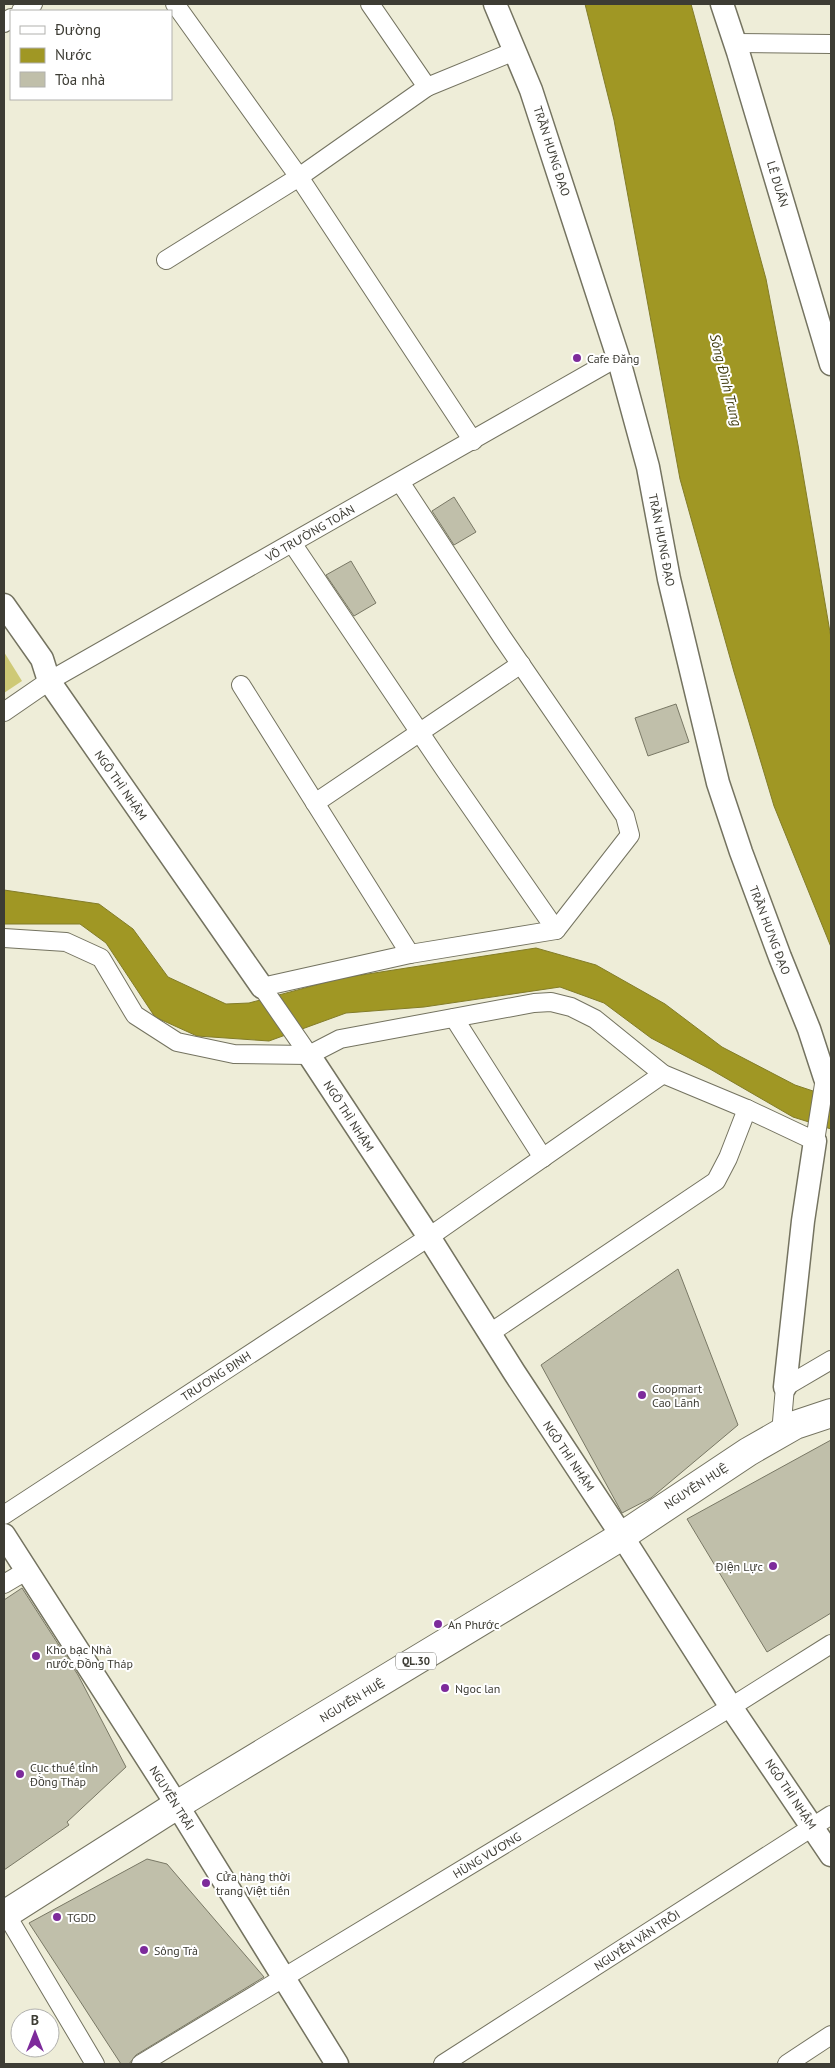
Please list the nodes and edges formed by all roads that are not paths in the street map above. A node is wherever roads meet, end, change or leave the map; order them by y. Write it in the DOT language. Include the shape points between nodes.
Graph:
graph roads {
  1 [pos="175,4"];
  2 [pos="370,4"];
  3 [pos="496,4"];
  4 [pos="722,4"];
  5 [pos="735,44"];
  6 [pos="831,44"];
  7 [pos="515,51"];
  8 [pos="427,87"];
  9 [pos="299,177"];
  10 [pos="166,260"];
  11 [pos="618,357"];
  12 [pos="831,364"];
  13 [pos="473,441"];
  14 [pos="400,482"];
  15 [pos="292,543"];
  16 [pos="4,605"];
  17 [pos="521,664"];
  18 [pos="49,681"];
  19 [pos="240,685"];
  20 [pos="4,712"];
  21 [pos="420,733"];
  22 [pos="315,803"];
  23 [pos="556,930"];
  24 [pos="4,938"];
  25 [pos="410,954"];
  26 [pos="262,987"];
  27 [pos="454,1018"];
  28 [pos="309,1055"];
  29 [pos="663,1074"];
  30 [pos="825,1078"];
  31 [pos="747,1109"];
  32 [pos="815,1141"];
  33 [pos="543,1158"];
  34 [pos="429,1237"];
  35 [pos="490,1333"];
  36 [pos="831,1360"];
  37 [pos="785,1387"];
  38 [pos="831,1413"];
  39 [pos="781,1433"];
  40 [pos="4,1515"];
  41 [pos="4,1535"];
  42 [pos="622,1536"];
  43 [pos="26,1571"];
  44 [pos="4,1584"];
  45 [pos="831,1644"];
  46 [pos="730,1707"];
  47 [pos="177,1805"];
  48 [pos="822,1821"];
  49 [pos="831,1855"];
  50 [pos="5,1914"];
  51 [pos="283,1979"];
  52 [pos="831,2035"];
  53 [pos="464,2059"];
  54 [pos="95,2064"];
  55 [pos="141,2064"];
  56 [pos="337,2064"];
  57 [pos="443,2064"];
  58 [pos="787,2064"];
  1 -- 9 [label="street"];
  2 -- 8 [label="street"];
  3 -- 7 [label="street, TRẦN HƯNG ĐẠO"];
  4 -- 5 [label="street, LÊ DUẨN"];
  5 -- 6 [label="street"];
  5 -- 12 [label="street, LÊ DUẨN"];
  7 -- 8 [label="street"];
  7 -- 11 [label="street, TRẦN HƯNG ĐẠO" via="531,90"];
  8 -- 9 [label="street"];
  9 -- 10 [label="street"];
  9 -- 13 [label="street"];
  11 -- 13 [label="street, VÕ TRƯỜNG TOẢN"];
  11 -- 30 [label="street, TRẦN HƯNG ĐẠO" via="648,467 669,579 718,783"];
  13 -- 14 [label="street, VÕ TRƯỜNG TOẢN"];
  14 -- 15 [label="street, VÕ TRƯỜNG TOẢN"];
  14 -- 17 [label="street"];
  15 -- 18 [label="street, VÕ TRƯỜNG TOẢN"];
  15 -- 21 [label="street"];
  16 -- 18 [label="street, NGÔ THÌ NHẬM" via="42,659"];
  17 -- 21 [label="street"];
  17 -- 23 [label="street" via="625,816 630,836"];
  18 -- 20 [label="street, VÕ TRƯỜNG TOẢN"];
  18 -- 26 [label="street, NGÔ THÌ NHẬM"];
  19 -- 22 [label="street"];
  21 -- 22 [label="street"];
  21 -- 23 [label="street"];
  22 -- 25 [label="street"];
  23 -- 25 [label="street"];
  24 -- 28 [label="street" via="66,942 101,958 135,1015 177,1042 234,1054"];
  25 -- 26 [label="street"];
  26 -- 28 [label="street"];
  27 -- 28 [label="street" via="340,1039"];
  27 -- 29 [label="street" via="534,1003 551,1002 571,1007 595,1020"];
  27 -- 33 [label="street"];
  28 -- 34 [label="street, NGÔ THÌ NHẬM"];
  29 -- 31 [label="street"];
  29 -- 33 [label="street, TRƯƠNG ĐỊNH"];
  30 -- 32 [label="street"];
  31 -- 32 [label="street"];
  31 -- 35 [label="street" via="716,1181"];
  32 -- 37 [label="street"];
  33 -- 34 [label="street, TRƯƠNG ĐỊNH"];
  34 -- 35 [label="street, NGÔ THÌ NHẬM"];
  34 -- 40 [label="street, TRƯƠNG ĐỊNH"];
  35 -- 42 [label="street, NGÔ THÌ NHẬM"];
  36 -- 37 [label="street"];
  37 -- 39 [label="street"];
  38 -- 39 [label="highway, NGUYỄN HUỆ / QL.30" via="794,1425"];
  39 -- 42 [label="highway, NGUYỄN HUỆ / QL.30"];
  41 -- 43 [label="street, NGUYỄN TRÃI"];
  42 -- 46 [label="street, NGÔ THÌ NHẬM"];
  42 -- 47 [label="highway, NGUYỄN HUỆ / QL.30"];
  43 -- 44 [label="street"];
  43 -- 47 [label="street, NGUYỄN TRÃI"];
  45 -- 46 [label="street, HÙNG VƯƠNG"];
  46 -- 48 [label="street, NGÔ THÌ NHẬM"];
  46 -- 51 [label="street, HÙNG VƯƠNG"];
  47 -- 50 [label="highway, NGUYỄN HUỆ / QL.30"];
  47 -- 51 [label="street, NGUYỄN TRÃI"];
  48 -- 49 [label="street, NGÔ THÌ NHẬM"];
  48 -- 53 [label="street, NGUYỄN VĂN TRỖI"];
  50 -- 54 [label="street"];
  51 -- 55 [label="street, HÙNG VƯƠNG"];
  51 -- 56 [label="street, NGUYỄN TRÃI"];
  52 -- 58 [label="street"];
  53 -- 57 [label="street, NGUYỄN VĂN TRỖI"];
}
